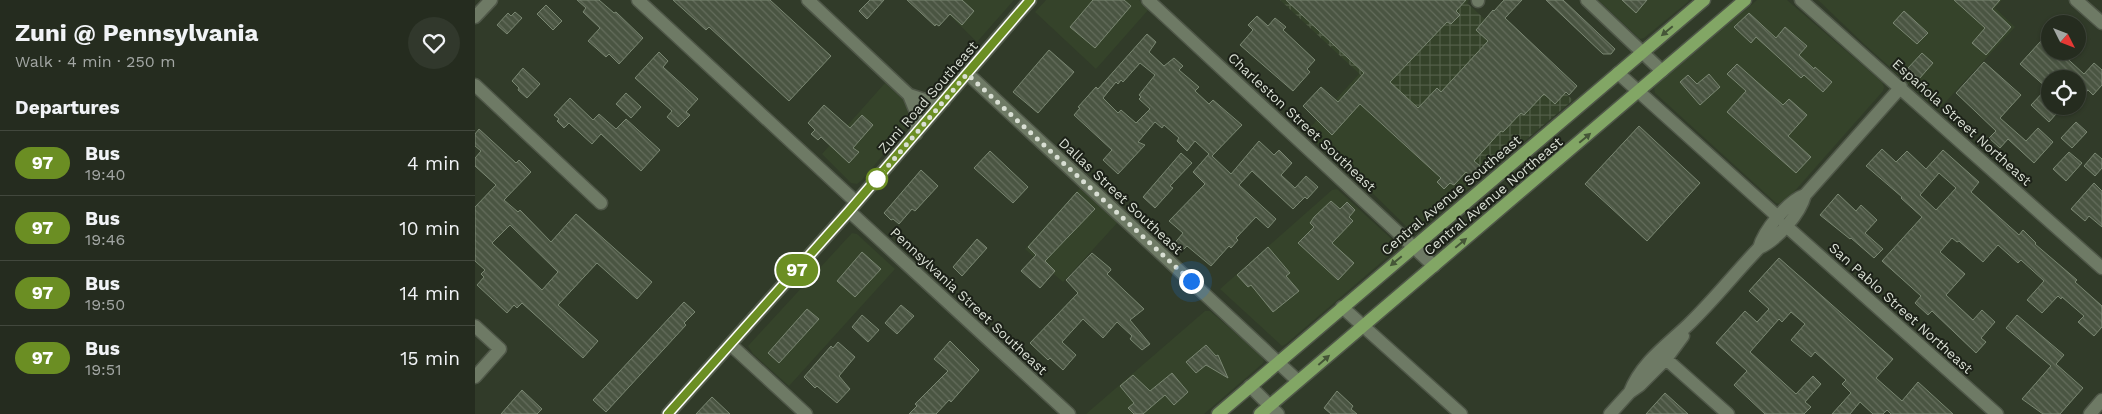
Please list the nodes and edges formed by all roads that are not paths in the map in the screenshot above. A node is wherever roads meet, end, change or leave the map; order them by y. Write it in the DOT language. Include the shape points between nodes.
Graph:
graph roads {
  1 [pos="491,0"];
  2 [pos="638,0"];
  3 [pos="808,0"];
  4 [pos="1031,0"];
  5 [pos="1149,0"];
  6 [pos="1587,0"];
  7 [pos="1704,0"];
  8 [pos="1745,0"];
  9 [pos="1801,0"];
  10 [pos="2076,0"];
  11 [pos="475,17"];
  12 [pos="2102,24"];
  13 [pos="1641,53"];
  14 [pos="1662,71"];
  15 [pos="1618,73"];
  16 [pos="967,74"];
  17 [pos="475,85"];
  18 [pos="1901,87"];
  19 [pos="1639,92"];
  20 [pos="909,95"];
  21 [pos="944,101"];
  22 [pos="916,134"];
  23 [pos="601,203"];
  24 [pos="853,207"];
  25 [pos="1782,221"];
  26 [pos="1414,246"];
  27 [pos="1434,266"];
  28 [pos="2102,268"];
  29 [pos="1342,307"];
  30 [pos="475,326"];
  31 [pos="1363,326"];
  32 [pos="1687,326"];
  33 [pos="731,345"];
  34 [pos="1666,359"];
  35 [pos="1278,362"];
  36 [pos="475,377"];
  37 [pos="1299,381"];
  38 [pos="1250,386"];
  39 [pos="1630,392"];
  40 [pos="2102,400"];
  41 [pos="1269,411"];
  42 [pos="668,414"];
  43 [pos="806,414"];
  44 [pos="1069,414"];
  45 [pos="1218,414"];
  46 [pos="1461,414"];
  47 [pos="1610,414"];
  48 [pos="1727,414"];
  49 [pos="1997,414"];
  50 [pos="2090,414"];
  1 -- 11 [label="street"];
  2 -- 24 [label="street, Pennsylvania Street Southeast"];
  3 -- 20 [label="street"];
  4 -- 16 [label="street, Zuni Road Southeast"];
  5 -- 26 [label="street, Charleston Street Southeast"];
  6 -- 13 [label="street"];
  7 -- 13 [label="main road, Central Avenue Southeast, one-way"];
  8 -- 14 [label="main road, Central Avenue Northeast"];
  9 -- 18 [label="street, Española Street Northeast"];
  10 -- 12 [label="street"];
  13 -- 14 [label="street"];
  13 -- 15 [label="main road, Central Avenue Southeast"];
  14 -- 19 [label="main road, Central Avenue Northeast"];
  15 -- 19 [label="street, San Pablo Street Northeast"];
  15 -- 26 [label="main road, Central Avenue Southeast"];
  16 -- 21 [label="street, Zuni Road Southeast"];
  16 -- 35 [label="street, Dallas Street Southeast"];
  17 -- 23 [label="street"];
  18 -- 25 [label="street" via="1805,195 1795,198"];
  18 -- 28 [label="street, Española Street Northeast"];
  19 -- 25 [label="street, San Pablo Street Northeast"];
  27 -- 19 [label="main road, Central Avenue Northeast, one-way"];
  20 -- 21 [label="street" via="934,103"];
  20 -- 22 [label="street" via="916,112"];
  21 -- 22 [label="street, Zuni Road Southeast"];
  22 -- 24 [label="street, Zuni Road Southeast"];
  24 -- 33 [label="street, Zuni Road Southeast"];
  24 -- 44 [label="street, Pennsylvania Street Southeast"];
  25 -- 32 [label="street" via="1761,238 1759,248"];
  25 -- 49 [label="street, San Pablo Street Northeast"];
  26 -- 27 [label="street, Charleston Street Southeast"];
  26 -- 29 [label="main road, Central Avenue Southeast, one-way"];
  27 -- 31 [label="main road, Central Avenue Northeast"];
  29 -- 31 [label="street"];
  29 -- 35 [label="main road, Central Avenue Southeast"];
  30 -- 36 [label="street" via="500,350"];
  37 -- 31 [label="main road, Central Avenue Northeast, one-way"];
  31 -- 46 [label="street"];
  32 -- 34 [label="street" via="1683,338"];
  32 -- 39 [label="street" via="1657,353 1634,380"];
  33 -- 42 [label="street, Zuni Road Southeast"];
  33 -- 43 [label="street"];
  34 -- 39 [label="street"];
  34 -- 48 [label="street"];
  35 -- 37 [label="street, Dallas Street Southeast"];
  35 -- 38 [label="main road, Central Avenue Southeast"];
  37 -- 41 [label="main road, Central Avenue Northeast"];
  38 -- 41 [label="street"];
  38 -- 45 [label="main road, Central Avenue Southeast"];
  39 -- 47 [label="street"];
  40 -- 50 [label="street"];
}
